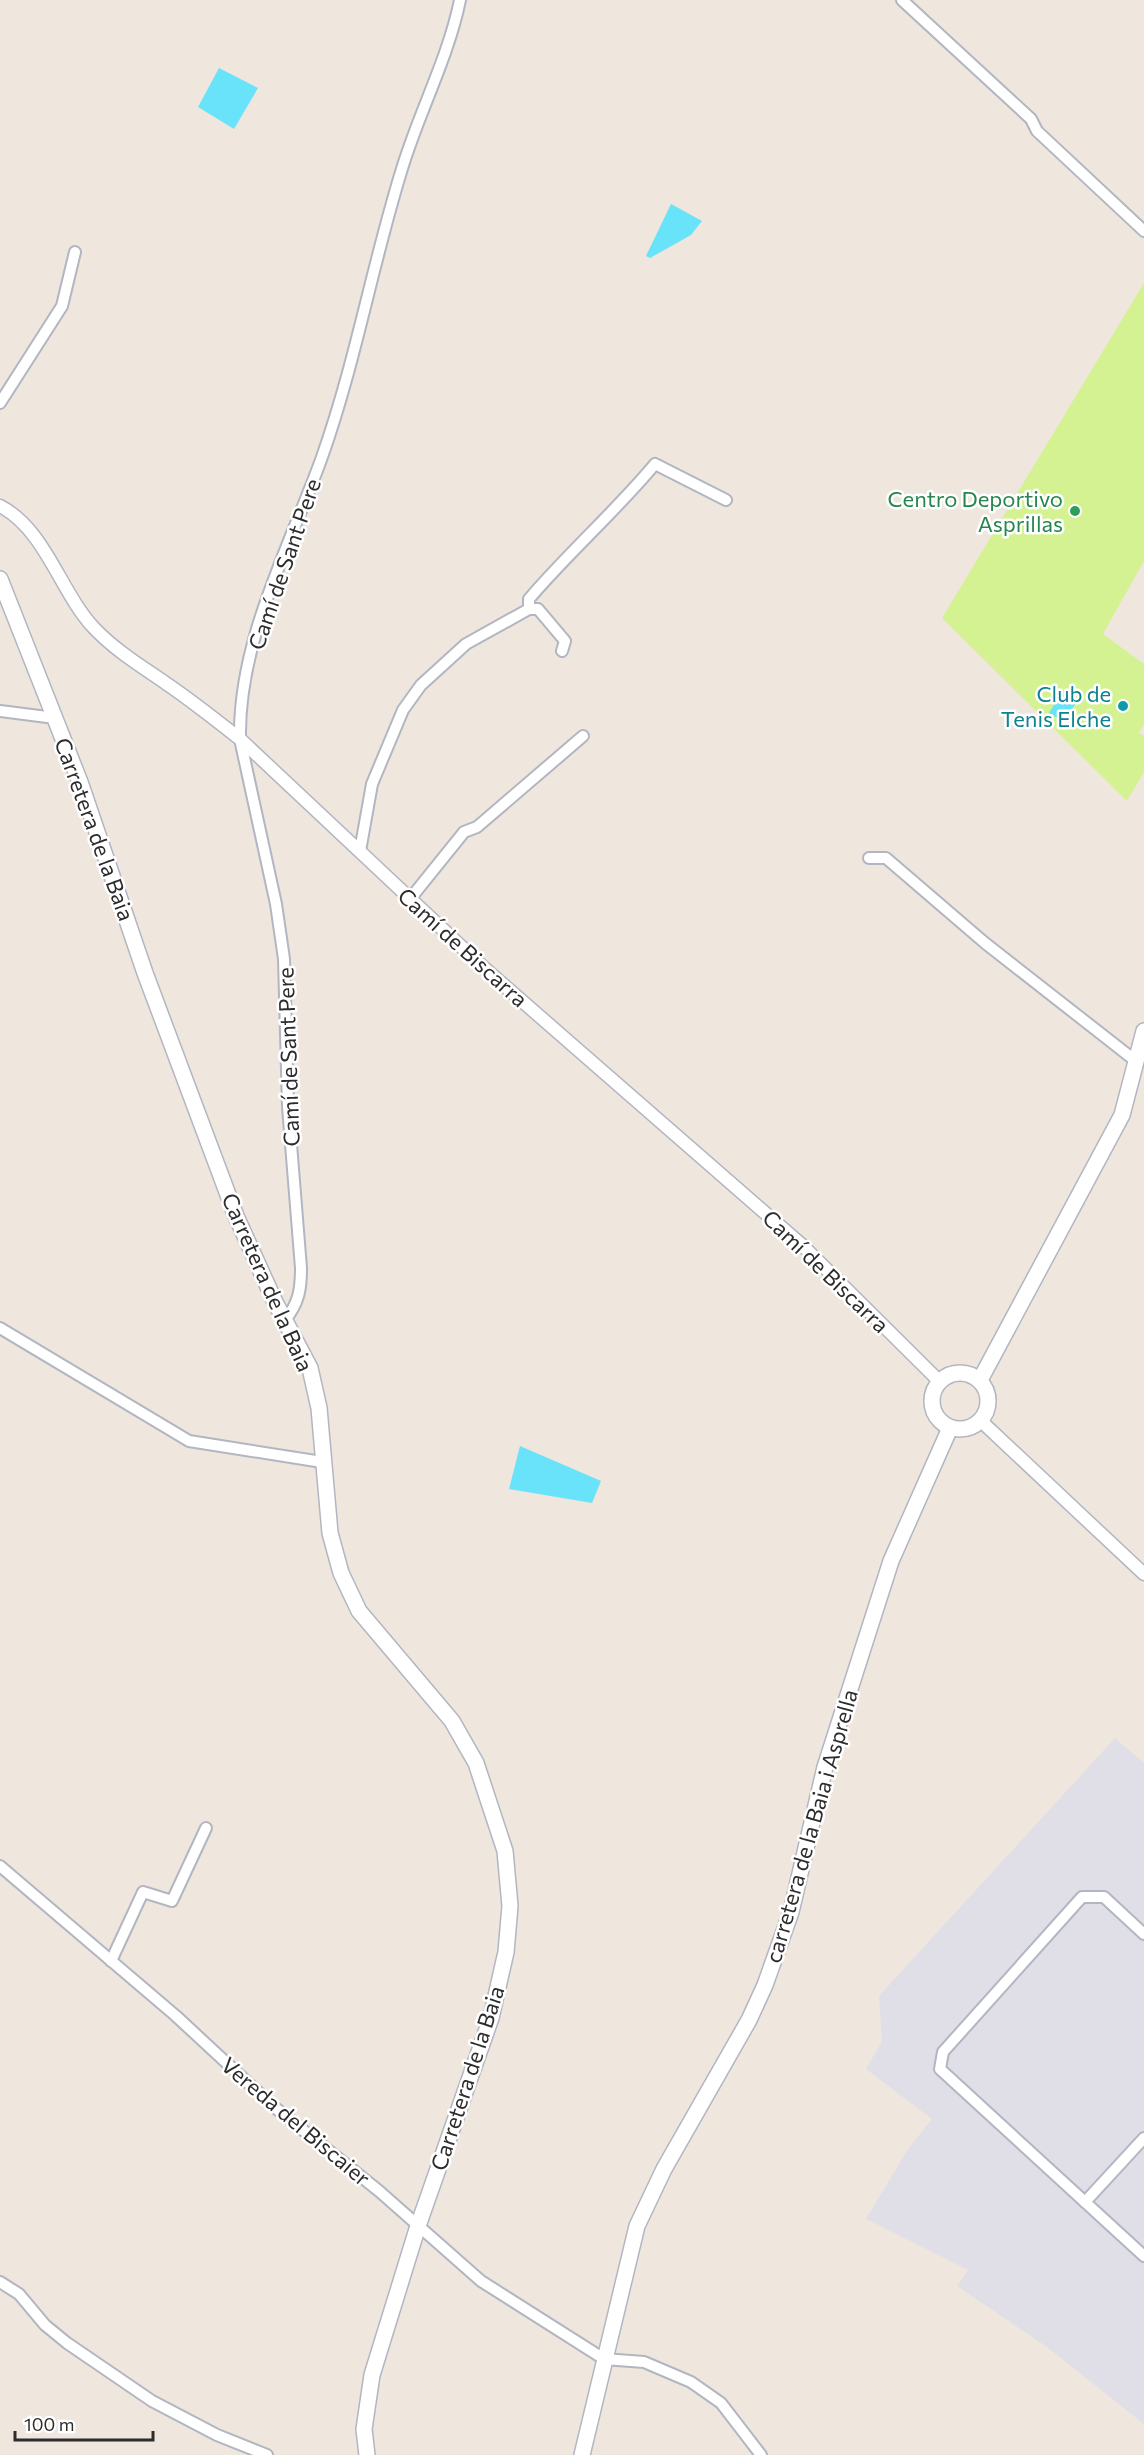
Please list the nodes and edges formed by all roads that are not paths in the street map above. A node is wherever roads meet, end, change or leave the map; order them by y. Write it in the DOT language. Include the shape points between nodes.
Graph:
graph roads {
  1 [pos="460,0"];
  2 [pos="902,0"];
  3 [pos="1144,231"];
  4 [pos="75,252"];
  5 [pos="0,403"];
  6 [pos="726,500"];
  7 [pos="0,506"];
  8 [pos="0,579"];
  9 [pos="529,609"];
  10 [pos="562,651"];
  11 [pos="0,711"];
  12 [pos="55,718"];
  13 [pos="583,736"];
  14 [pos="240,739"];
  15 [pos="360,851"];
  16 [pos="869,858"];
  17 [pos="410,899"];
  18 [pos="1144,1031"];
  19 [pos="1137,1062"];
  20 [pos="285,1320"];
  21 [pos="0,1328"];
  22 [pos="980,1380"];
  23 [pos="939,1381"];
  24 [pos="981,1421"];
  25 [pos="950,1428"];
  26 [pos="322,1462"];
  27 [pos="1144,1574"];
  28 [pos="206,1828"];
  29 [pos="0,1866"];
  30 [pos="1144,1934"];
  31 [pos="111,1961"];
  32 [pos="1144,2138"];
  33 [pos="1085,2202"];
  34 [pos="418,2226"];
  35 [pos="1144,2256"];
  36 [pos="0,2282"];
  37 [pos="604,2359"];
  38 [pos="267,2455"];
  39 [pos="367,2455"];
  40 [pos="582,2455"];
  41 [pos="761,2455"];
  1 -- 14 [label="street, Camí de Sant Pere" via="449,43 401,171 367,305 322,456 257,632 240,716"];
  2 -- 3 [label="street"];
  4 -- 5 [label="street" via="62,306"];
  6 -- 9 [label="street" via="655,464 619,508 565,557 529,599"];
  7 -- 14 [label="street, Camí de Biscarra" via="13,513 33,537 92,626 120,654"];
  8 -- 12 [label="main road, Carretera de la Baia"];
  9 -- 10 [label="street" via="538,609 565,641"];
  9 -- 15 [label="street" via="466,644 421,685 403,710 372,784"];
  11 -- 12 [label="street"];
  12 -- 20 [label="main road, Carretera de la Baia" via="236,1216"];
  13 -- 17 [label="street" via="481,824 464,832"];
  14 -- 15 [label="street, Camí de Biscarra"];
  14 -- 20 [label="street, Camí de Sant Pere" via="284,959 288,1107 301,1268 300,1293"];
  15 -- 17 [label="street, Camí de Biscarra"];
  16 -- 19 [label="street" via="886,858 985,943"];
  17 -- 23 [label="street, Camí de Biscarra" via="483,968 803,1246"];
  18 -- 19 [label="main road"];
  19 -- 22 [label="main road" via="1122,1115"];
  20 -- 26 [label="main road, Carretera de la Baia" via="310,1368 319,1408"];
  21 -- 26 [label="street" via="189,1441"];
  22 -- 23 [label="main road" via="958,1372"];
  22 -- 24 [label="main road" via="989,1398"];
  23 -- 25 [label="main road" via="933,1393 933,1410"];
  24 -- 25 [label="main road" via="969,1428"];
  24 -- 27 [label="street"];
  25 -- 37 [label="main road, carretera de la Baia i Asprella" via="891,1561 825,1767 791,1912 765,1985 637,2226"];
  26 -- 34 [label="main road, Carretera de la Baia" via="330,1533 341,1573 359,1611 452,1721 476,1763 505,1851 509,1918 506,1952 491,2018"];
  28 -- 31 [label="street" via="172,1901 143,1892"];
  29 -- 31 [label="street, Vereda del Biscaier"];
  30 -- 33 [label="street" via="1104,1897 1082,1897 943,2052 940,2069"];
  31 -- 34 [label="street, Vereda del Biscaier" via="273,2106"];
  32 -- 33 [label="street"];
  33 -- 35 [label="street"];
  34 -- 37 [label="street, Vereda del Biscaier" via="481,2281"];
  34 -- 39 [label="main road, Carretera de la Baia" via="372,2376 364,2428"];
  36 -- 38 [label="street" via="19,2294 45,2325 67,2343 143,2395 199,2426"];
  37 -- 40 [label="main road, carretera de la Baia i Asprella"];
  37 -- 41 [label="street" via="644,2362 691,2382 721,2403"];
}
